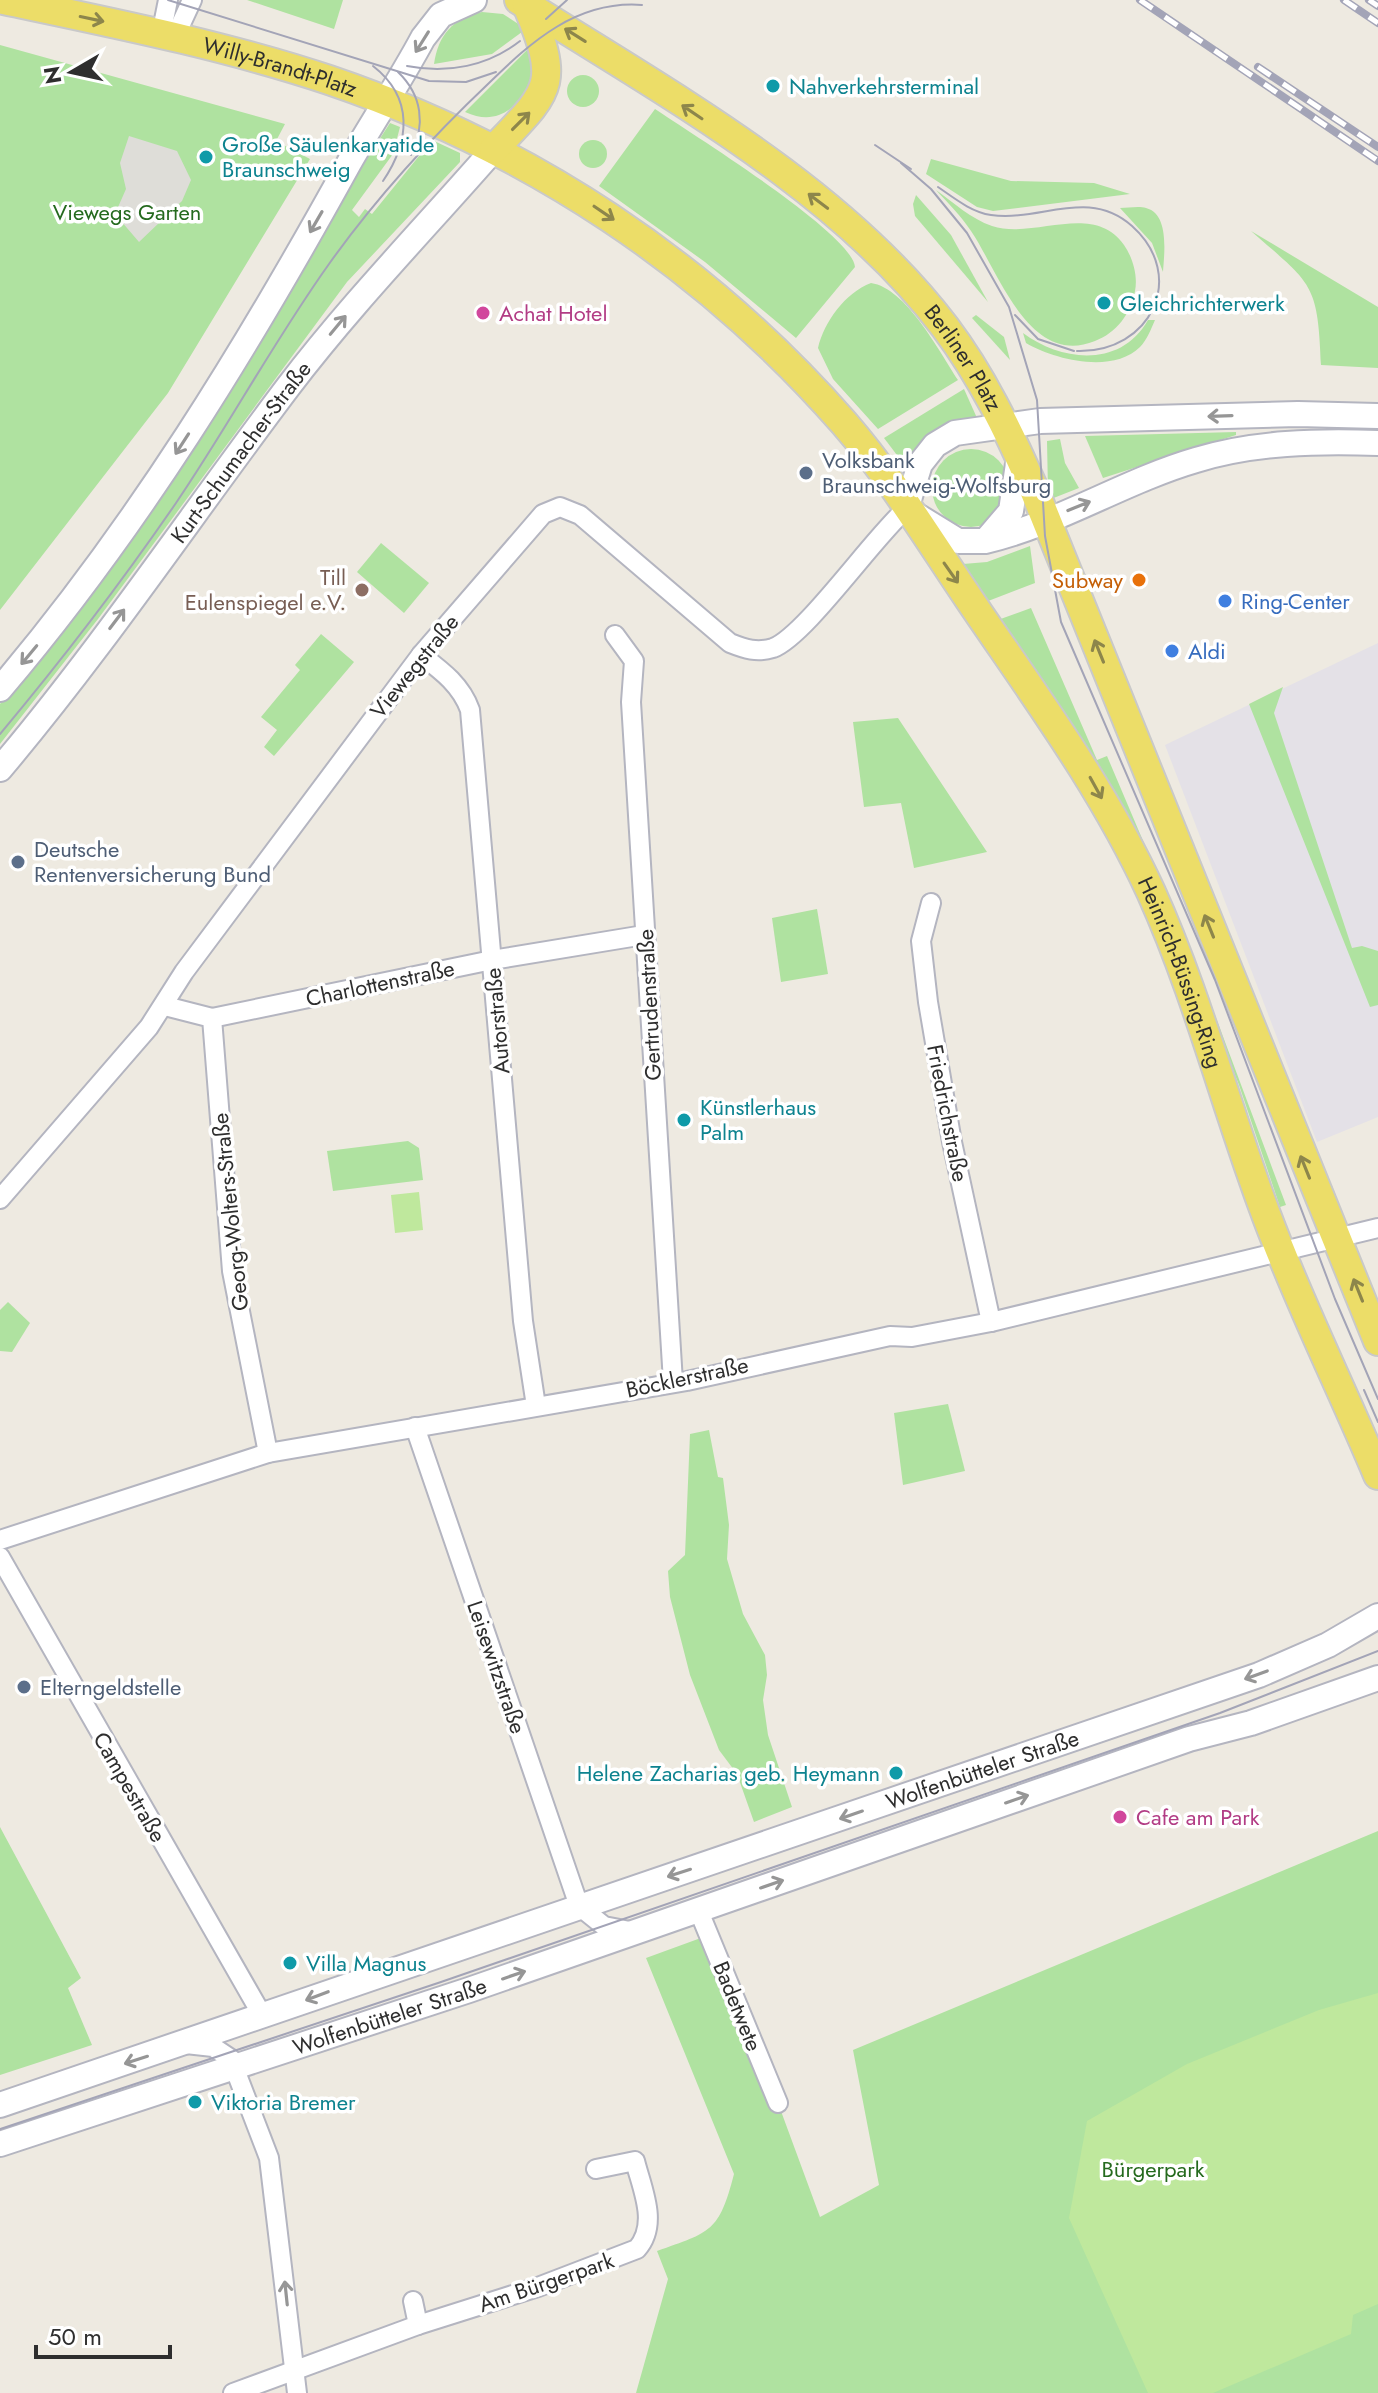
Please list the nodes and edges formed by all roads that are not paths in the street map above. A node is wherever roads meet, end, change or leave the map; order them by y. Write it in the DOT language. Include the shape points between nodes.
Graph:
graph roads {
  1 [pos="4,0"];
  2 [pos="168,0"];
  3 [pos="192,0"];
  4 [pos="474,0"];
  5 [pos="523,3"];
  6 [pos="168,37"];
  7 [pos="385,101"];
  8 [pos="494,149"];
  9 [pos="1378,416"];
  10 [pos="1004,424"];
  11 [pos="1378,443"];
  12 [pos="1019,457"];
  13 [pos="906,509"];
  14 [pos="1045,520"];
  15 [pos="985,541"];
  16 [pos="615,635"];
  17 [pos="421,655"];
  18 [pos="0,689"];
  19 [pos="0,769"];
  20 [pos="931,903"];
  21 [pos="644,935"];
  22 [pos="492,960"];
  23 [pos="165,1006"];
  24 [pos="212,1018"];
  25 [pos="0,1199"];
  26 [pos="1378,1228"];
  27 [pos="1335,1239"];
  28 [pos="1281,1252"];
  29 [pos="991,1322"];
  30 [pos="1378,1341"];
  31 [pos="673,1382"];
  32 [pos="536,1406"];
  33 [pos="415,1427"];
  34 [pos="268,1453"];
  35 [pos="1378,1475"];
  36 [pos="0,1540"];
  37 [pos="0,1557"];
  38 [pos="1378,1616"];
  39 [pos="1378,1678"];
  40 [pos="579,1906"];
  41 [pos="698,1909"];
  42 [pos="635,1932"];
  43 [pos="262,2015"];
  44 [pos="184,2044"];
  45 [pos="236,2068"];
  46 [pos="778,2103"];
  47 [pos="0,2105"];
  48 [pos="0,2144"];
  49 [pos="596,2169"];
  50 [pos="413,2301"];
  51 [pos="418,2325"];
  52 [pos="294,2371"];
  53 [pos="233,2393"];
  54 [pos="297,2393"];
  1 -- 6 [label="main road, Willy-Brandt-Platz, one-way"];
  2 -- 6 [label="street"];
  3 -- 6 [label="street, Willy-Brandt-Platz"];
  4 -- 7 [label="main road, Willy-Brandt-Platz, one-way" via="451,8 433,24"];
  8 -- 5 [label="main road, one-way" via="544,92 545,57"];
  10 -- 5 [label="main road, Berliner Platz, one-way" via="945,327 876,251 825,206"];
  6 -- 7 [label="main road, Willy-Brandt-Platz" via="314,75"];
  7 -- 8 [label="main road, Willy-Brandt-Platz"];
  7 -- 18 [label="main road, Willy-Brandt-Platz, one-way" via="170,463 85,583"];
  8 -- 13 [label="main road, Willy-Brandt-Platz, one-way" via="538,171 663,254 758,333 848,428"];
  19 -- 8 [label="main road, Kurt-Schumacher-Straße, one-way" via="289,385"];
  9 -- 10 [label="main road, Berliner Platz, one-way"];
  10 -- 12 [label="main road, Heinrich-Büssing-Ring"];
  10 -- 13 [label="main road" via="955,433 935,445 920,464"];
  14 -- 11 [label="main road, one-way" via="1197,459 1262,447"];
  12 -- 14 [label="main road, Heinrich-Büssing-Ring"];
  12 -- 15 [label="main road" via="1011,511"];
  13 -- 15 [label="main road" via="958,541"];
  13 -- 17 [label="street, Viewegstraße" via="800,628 779,645 756,651 730,643 580,515 550,509"];
  13 -- 28 [label="main road, Heinrich-Büssing-Ring, one-way" via="1062,732 1142,874 1192,992"];
  14 -- 15 [label="main road"];
  27 -- 14 [label="main road, Heinrich-Büssing-Ring, one-way"];
  16 -- 21 [label="street, Gertrudenstraße" via="634,661 631,702"];
  17 -- 22 [label="street, Autorstraße" via="464,694 470,710"];
  17 -- 23 [label="street, Viewegstraße" via="184,972"];
  20 -- 29 [label="street, Friedrichstraße" via="921,941 928,1002"];
  21 -- 22 [label="street, Charlottenstraße"];
  21 -- 31 [label="street, Gertrudenstraße"];
  22 -- 24 [label="street, Charlottenstraße"];
  22 -- 32 [label="street, Autorstraße" via="523,1321"];
  23 -- 24 [label="street"];
  23 -- 25 [label="street, Viewegstraße"];
  24 -- 34 [label="street, Georg-Wolters-Straße" via="232,1271"];
  26 -- 27 [label="street, Böcklerstraße"];
  27 -- 28 [label="street, Böcklerstraße"];
  30 -- 27 [label="main road, Heinrich-Büssing-Ring, one-way"];
  28 -- 29 [label="street, Böcklerstraße"];
  28 -- 35 [label="main road, Heinrich-Büssing-Ring"];
  29 -- 31 [label="street, Böcklerstraße" via="912,1337 890,1336"];
  31 -- 32 [label="street, Böcklerstraße"];
  32 -- 33 [label="street, Böcklerstraße"];
  33 -- 34 [label="street, Böcklerstraße"];
  33 -- 40 [label="street, Leisewitzstraße"];
  34 -- 36 [label="street, Böcklerstraße"];
  37 -- 43 [label="street, Campestraße"];
  38 -- 40 [label="main road, Wolfenbütteler Straße, one-way" via="1259,1675"];
  41 -- 39 [label="main road, Wolfenbütteler Straße, one-way"];
  40 -- 42 [label="street" via="604,1926"];
  40 -- 43 [label="main road, Wolfenbütteler Straße, one-way"];
  41 -- 42 [label="main road, Wolfenbütteler Straße"];
  41 -- 46 [label="street, Badetwete"];
  45 -- 42 [label="main road, Wolfenbütteler Straße, one-way"];
  43 -- 44 [label="main road, Wolfenbütteler Straße"];
  44 -- 45 [label="street" via="216,2048"];
  44 -- 47 [label="main road, Wolfenbütteler Straße, one-way"];
  45 -- 48 [label="main road, Wolfenbütteler Straße"];
  52 -- 45 [label="street, one-way" via="269,2158"];
  49 -- 51 [label="street, Am Bürgerpark" via="635,2161 648,2217 646,2238 637,2249"];
  50 -- 51 [label="street"];
  51 -- 52 [label="street, Am Bürgerpark"];
  52 -- 53 [label="street, Am Bürgerpark"];
  52 -- 54 [label="street"];
}
